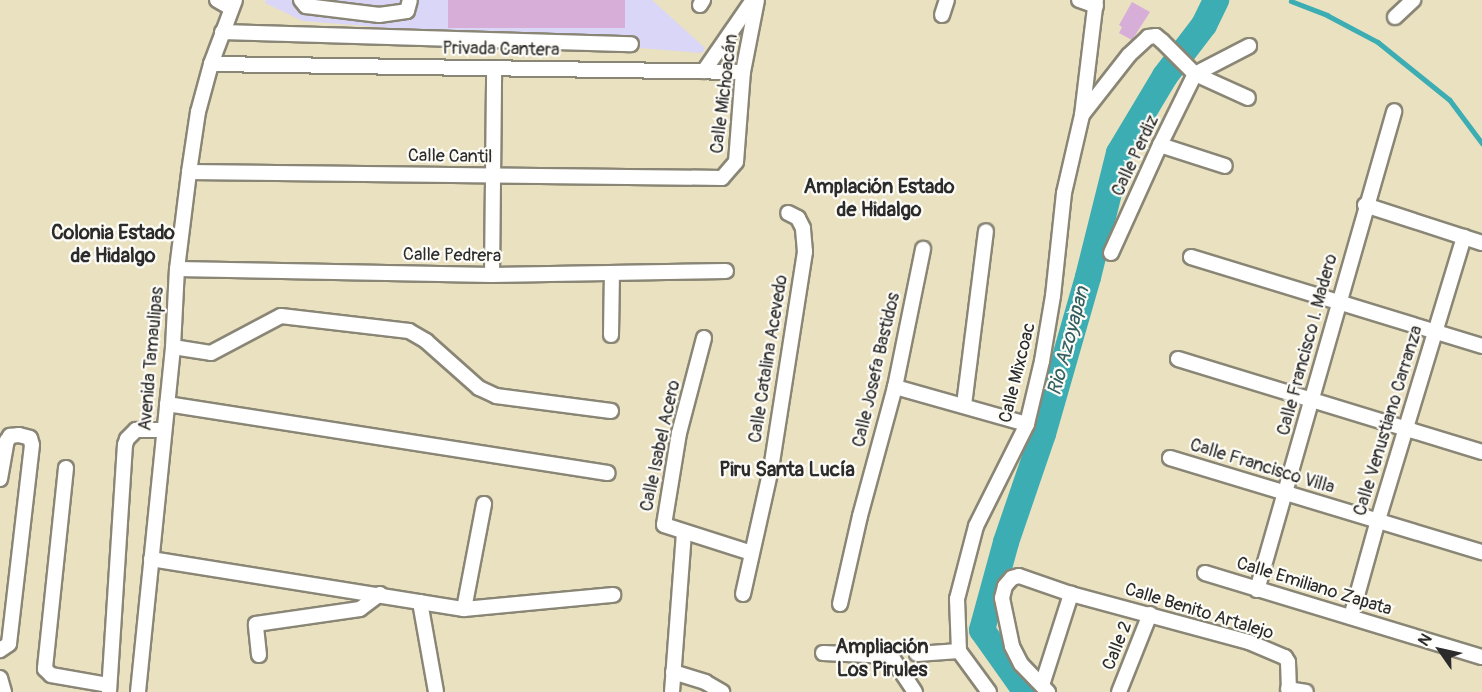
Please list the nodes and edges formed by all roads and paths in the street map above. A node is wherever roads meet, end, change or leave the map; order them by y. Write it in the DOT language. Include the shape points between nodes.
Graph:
graph roads {
  1 [pos="217,0"];
  2 [pos="301,0"];
  3 [pos="410,0"];
  4 [pos="755,0"];
  5 [pos="947,0"];
  6 [pos="1079,0"];
  7 [pos="1413,0"];
  8 [pos="1096,3"];
  9 [pos="233,4"];
  10 [pos="942,15"];
  11 [pos="1395,17"];
  12 [pos="222,32"];
  13 [pos="631,44"];
  14 [pos="1249,46"];
  15 [pos="211,64"];
  16 [pos="494,68"];
  17 [pos="704,71"];
  18 [pos="743,72"];
  19 [pos="1195,74"];
  20 [pos="1248,98"];
  21 [pos="1394,111"];
  22 [pos="1082,115"];
  23 [pos="1160,145"];
  24 [pos="1225,166"];
  25 [pos="189,172"];
  26 [pos="492,175"];
  27 [pos="711,178"];
  28 [pos="1365,205"];
  29 [pos="788,213"];
  30 [pos="986,231"];
  31 [pos="1464,237"];
  32 [pos="1482,243"];
  33 [pos="923,249"];
  34 [pos="1111,253"];
  35 [pos="1191,257"];
  36 [pos="177,269"];
  37 [pos="726,271"];
  38 [pos="612,274"];
  39 [pos="492,275"];
  40 [pos="1339,301"];
  41 [pos="1436,331"];
  42 [pos="611,335"];
  43 [pos="704,338"];
  44 [pos="1482,346"];
  45 [pos="172,347"];
  46 [pos="1178,359"];
  47 [pos="895,387"];
  48 [pos="1312,399"];
  49 [pos="167,404"];
  50 [pos="964,405"];
  51 [pos="611,411"];
  52 [pos="1026,424"];
  53 [pos="1407,429"];
  54 [pos="164,430"];
  55 [pos="1482,452"];
  56 [pos="1170,458"];
  57 [pos="66,468"];
  58 [pos="608,473"];
  59 [pos="0,479"];
  60 [pos="1286,495"];
  61 [pos="484,504"];
  62 [pos="1378,520"];
  63 [pos="684,532"];
  64 [pos="1482,552"];
  65 [pos="752,553"];
  66 [pos="152,559"];
  67 [pos="1205,573"];
  68 [pos="1257,590"];
  69 [pos="380,594"];
  70 [pos="743,594"];
  71 [pos="1071,594"];
  72 [pos="613,595"];
  73 [pos="420,602"];
  74 [pos="840,604"];
  75 [pos="464,609"];
  76 [pos="1150,614"];
  77 [pos="1352,617"];
  78 [pos="0,650"];
  79 [pos="959,651"];
  80 [pos="823,652"];
  81 [pos="917,654"];
  82 [pos="259,655"];
  83 [pos="1482,657"];
  84 [pos="673,672"];
  85 [pos="0,678"];
  86 [pos="109,689"];
  87 [pos="1045,689"];
  88 [pos="1288,690"];
  89 [pos="4,692"];
  90 [pos="138,692"];
  91 [pos="436,692"];
  92 [pos="672,692"];
  93 [pos="722,692"];
  94 [pos="915,692"];
  95 [pos="988,692"];
  96 [pos="1119,692"];
  97 [pos="1306,692"];
  1 -- 9 [label="street"];
  2 -- 3 [label="street" via="306,6 379,15 407,11"];
  4 -- 17 [label="street"];
  4 -- 18 [label="street, Calle Michoacán"];
  5 -- 10 [label="street"];
  6 -- 8 [label="street"];
  7 -- 11 [label="street"];
  8 -- 22 [label="street, Calle Mixcoac"];
  9 -- 12 [label="street, Avenida Tamaulipas"];
  12 -- 13 [label="street"];
  12 -- 15 [label="street, Avenida Tamaulipas"];
  14 -- 19 [label="street"];
  15 -- 16 [label="street, Privada Cantera"];
  15 -- 25 [label="street, Avenida Tamaulipas" via="198,112"];
  16 -- 17 [label="street, Privada Cantera"];
  16 -- 26 [label="street"];
  17 -- 18 [label="street, Privada Cantera"];
  18 -- 27 [label="street, Calle Michoacán" via="736,162 722,178"];
  19 -- 20 [label="street"];
  19 -- 22 [label="street" via="1156,36 1148,37"];
  19 -- 23 [label="street, Calle Perdiz"];
  21 -- 28 [label="street, Calle Francisco I. Madero"];
  22 -- 52 [label="street, Calle Mixcoac" via="1064,193 1042,361"];
  23 -- 24 [label="street"];
  23 -- 34 [label="street, Calle Perdiz"];
  25 -- 26 [label="street, Calle Cantil"];
  25 -- 36 [label="street, Avenida Tamaulipas"];
  26 -- 27 [label="street, Calle Cantil"];
  26 -- 39 [label="street"];
  28 -- 31 [label="street"];
  28 -- 40 [label="street, Calle Francisco I. Madero"];
  29 -- 65 [label="street, Calle Catalina Acevedo" via="798,218 803,228 805,252 771,469"];
  30 -- 50 [label="street"];
  31 -- 32 [label="street"];
  31 -- 41 [label="street, Calle Venustiano Carranza"];
  33 -- 47 [label="street, Calle Josefa Bastidos"];
  35 -- 40 [label="street"];
  36 -- 39 [label="street, Calle Pedrera"];
  36 -- 45 [label="street, Avenida Tamaulipas"];
  37 -- 38 [label="street, Calle Pedrera"];
  38 -- 39 [label="street, Calle Pedrera"];
  38 -- 42 [label="street"];
  40 -- 41 [label="street"];
  40 -- 48 [label="street, Calle Francisco I. Madero"];
  41 -- 44 [label="street"];
  41 -- 53 [label="street, Calle Venustiano Carranza"];
  43 -- 63 [label="street, Calle Isabel Acero" via="679,433 664,525"];
  45 -- 49 [label="street, Avenida Tamaulipas"];
  45 -- 51 [label="street" via="211,353 281,316 409,331 479,388 496,396"];
  46 -- 48 [label="street"];
  47 -- 50 [label="street"];
  47 -- 74 [label="street, Calle Josefa Bastidos"];
  48 -- 53 [label="street"];
  48 -- 60 [label="street, Calle Francisco I. Madero"];
  49 -- 54 [label="street, Avenida Tamaulipas"];
  49 -- 58 [label="street"];
  50 -- 52 [label="street"];
  52 -- 79 [label="street, Calle Mixcoac" via="976,526 957,598"];
  53 -- 55 [label="street"];
  53 -- 62 [label="street, Calle Venustiano Carranza"];
  54 -- 66 [label="street, Avenida Tamaulipas"];
  54 -- 86 [label="street" via="136,430 125,446"];
  56 -- 60 [label="street, Calle Francisco Villa"];
  57 -- 86 [label="street" via="45,669 51,675"];
  59 -- 78 [label="street" via="10,436 30,438 9,644"];
  60 -- 62 [label="street, Calle Francisco Villa"];
  60 -- 68 [label="street, Calle Francisco I. Madero"];
  61 -- 75 [label="street"];
  62 -- 64 [label="street, Calle Francisco Villa"];
  62 -- 77 [label="street, Calle Venustiano Carranza"];
  63 -- 65 [label="street"];
  63 -- 84 [label="street"];
  65 -- 70 [label="street, Calle Catalina Acevedo"];
  66 -- 69 [label="street"];
  66 -- 90 [label="street, Avenida Tamaulipas"];
  67 -- 68 [label="street, Calle Emiliano Zapata"];
  68 -- 77 [label="street, Calle Emiliano Zapata"];
  69 -- 73 [label="street"];
  69 -- 82 [label="street" via="360,609 256,624"];
  71 -- 76 [label="street, Calle Benito Artalejo"];
  71 -- 87 [label="street"];
  71 -- 87 [label="street, Calle Benito Artalejo" via="1019,576 1005,586 1002,598 1012,646 1022,664"];
  72 -- 75 [label="street"];
  73 -- 75 [label="street"];
  73 -- 91 [label="street"];
  76 -- 88 [label="street, Calle Benito Artalejo" via="1249,642 1285,657"];
  76 -- 96 [label="street, Calle 2"];
  77 -- 83 [label="street, Calle Emiliano Zapata"];
  79 -- 81 [label="street"];
  79 -- 95 [label="street"];
  80 -- 94 [label="street" via="891,656"];
  84 -- 92 [label="street"];
  84 -- 93 [label="street"];
  85 -- 89 [label="street"];
  88 -- 97 [label="street"];
}
